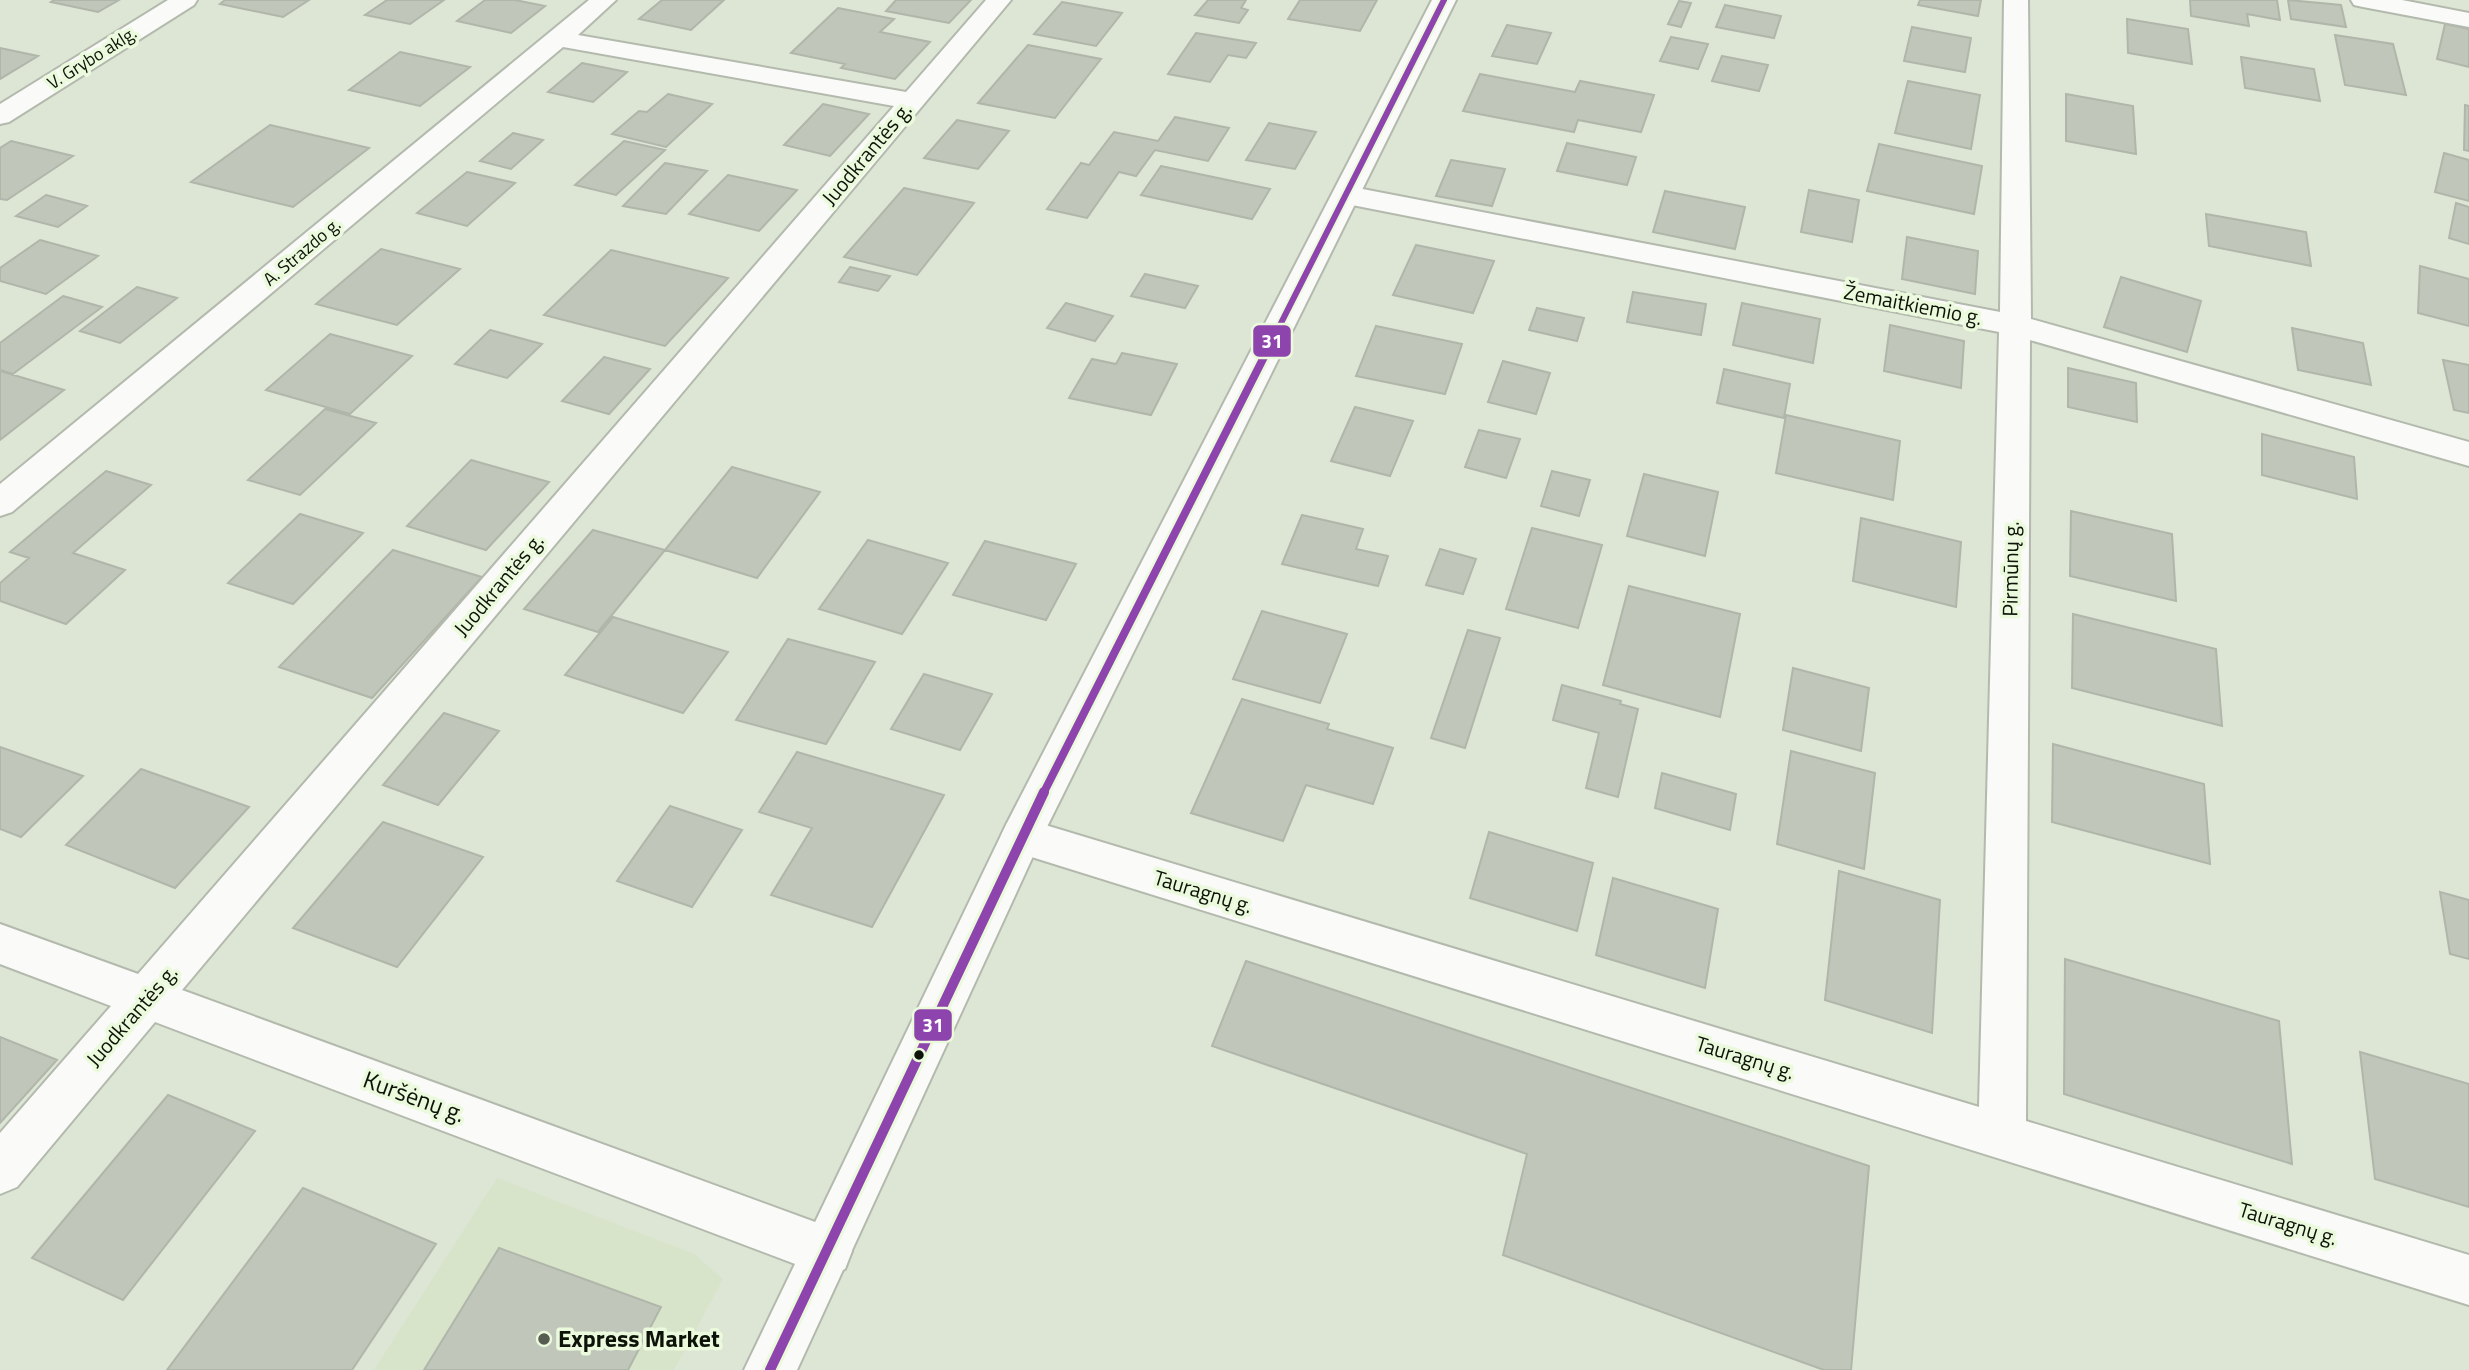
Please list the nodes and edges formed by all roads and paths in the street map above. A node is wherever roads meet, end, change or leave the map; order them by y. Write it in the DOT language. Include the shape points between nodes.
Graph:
graph roads {
  1 [pos="185,0"];
  2 [pos="604,0"];
  3 [pos="999,0"];
  4 [pos="1444,0"];
  5 [pos="2016,0"];
  6 [pos="2363,0"];
  7 [pos="2469,20"];
  8 [pos="559,39"];
  9 [pos="912,101"];
  10 [pos="0,116"];
  11 [pos="1347,195"];
  12 [pos="2015,325"];
  13 [pos="2469,454"];
  14 [pos="0,503"];
  15 [pos="1022,836"];
  16 [pos="0,944"];
  17 [pos="147,998"];
  18 [pos="2002,1137"];
  19 [pos="0,1170"];
  20 [pos="827,1251"];
  21 [pos="2469,1280"];
  22 [pos="770,1370"];
  1 -- 10 [label="street, V. Grybo aklg."];
  2 -- 8 [label="street, A. Strazdo g."];
  3 -- 9 [label="street, Juodkrantės g."];
  4 -- 11 [label="street"];
  5 -- 12 [label="street, Pirmūnų g."];
  6 -- 7 [label="street"];
  8 -- 9 [label="street"];
  8 -- 14 [label="street, A. Strazdo g."];
  9 -- 17 [label="street, Juodkrantės g."];
  11 -- 12 [label="street, Žemaitkiemio g."];
  11 -- 15 [label="street"];
  12 -- 13 [label="street, Žemaitkiemio g."];
  12 -- 18 [label="street, Pirmūnų g."];
  15 -- 18 [label="street, Tauragnų g."];
  15 -- 20 [label="street"];
  16 -- 17 [label="street, Kuršėnų g."];
  17 -- 19 [label="street, Juodkrantės g."];
  17 -- 20 [label="street, Kuršėnų g."];
  18 -- 21 [label="street, Tauragnų g."];
  20 -- 22 [label="street"];
}
